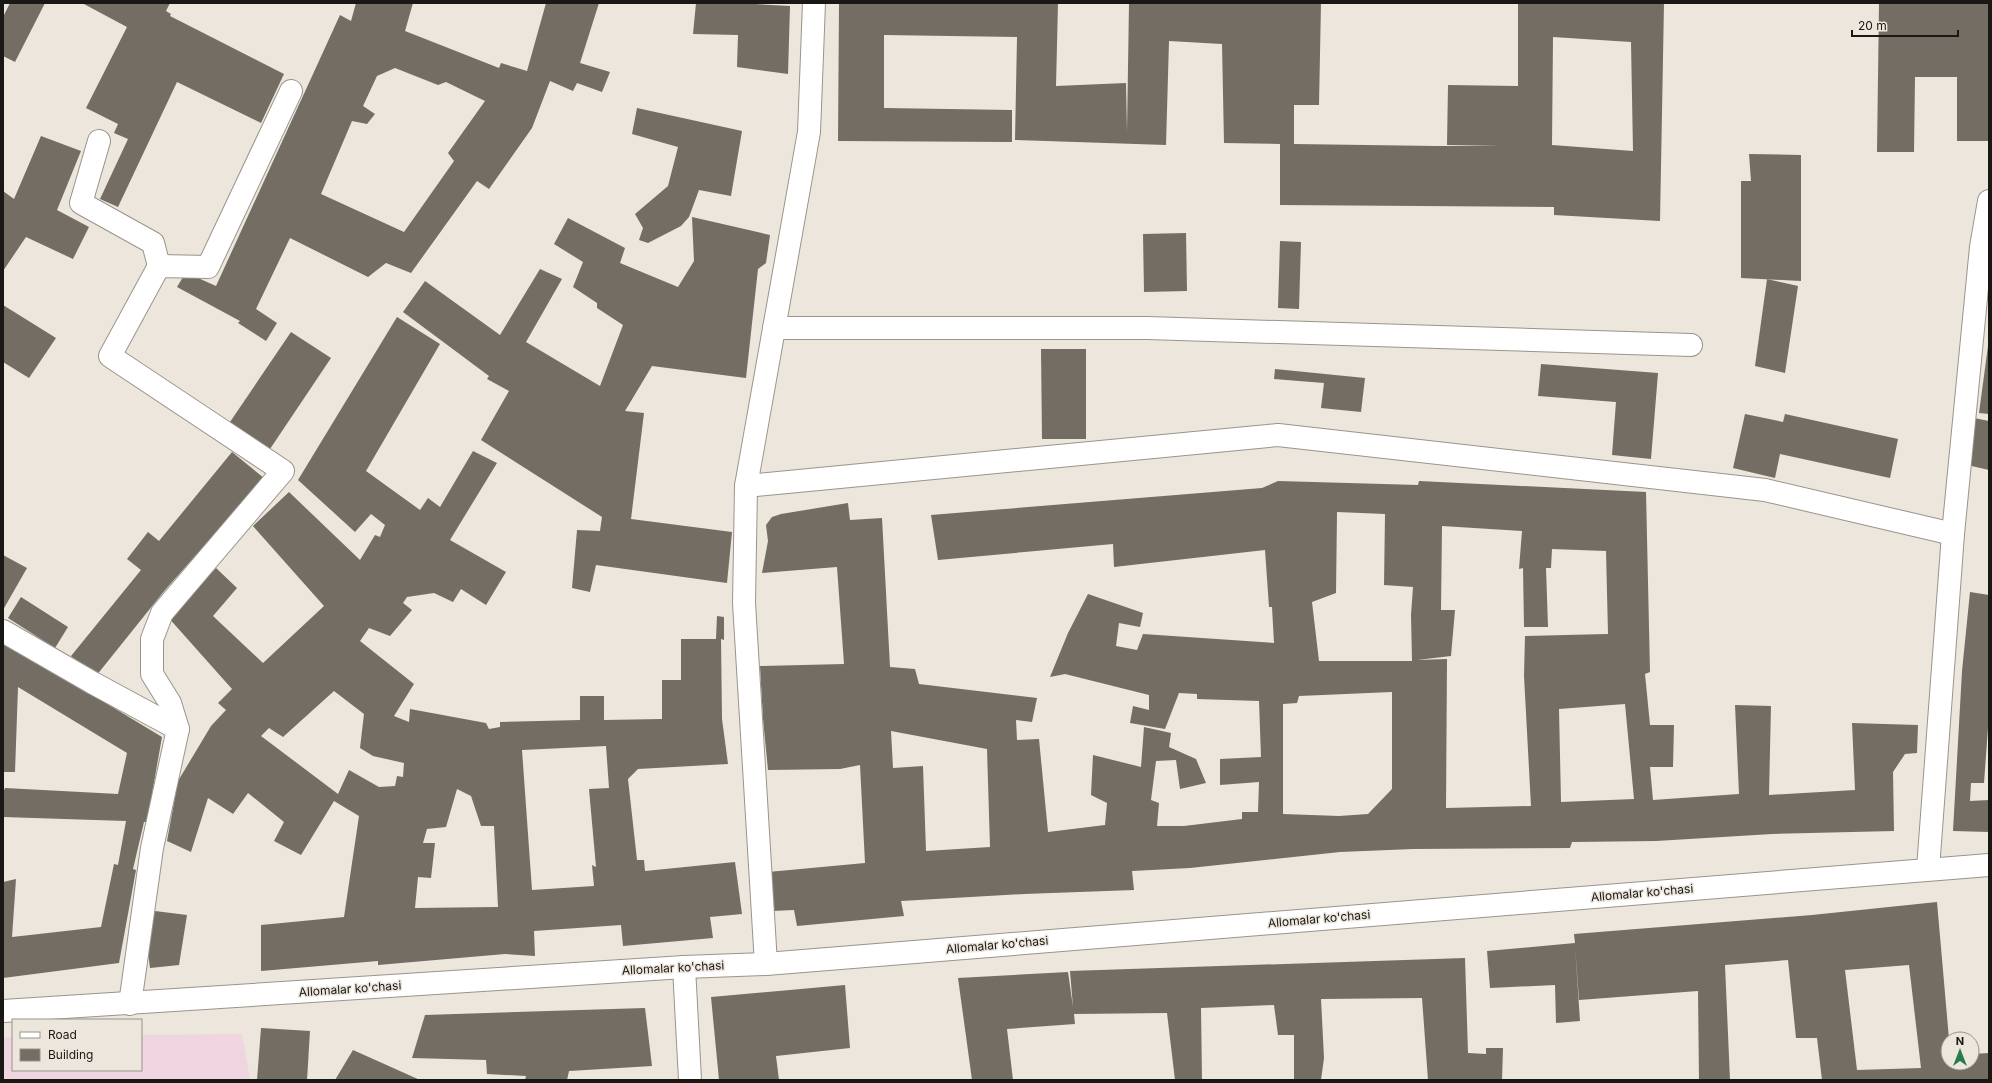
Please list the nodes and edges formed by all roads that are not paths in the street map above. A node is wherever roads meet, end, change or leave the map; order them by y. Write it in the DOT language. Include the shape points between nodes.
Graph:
graph roads {
  1 [pos="814,3"];
  2 [pos="291,91"];
  3 [pos="99,141"];
  4 [pos="1989,201"];
  5 [pos="159,266"];
  6 [pos="774,328"];
  7 [pos="1691,345"];
  8 [pos="746,486"];
  9 [pos="1953,534"];
  10 [pos="3,632"];
  11 [pos="178,729"];
  12 [pos="1989,864"];
  13 [pos="1928,869"];
  14 [pos="766,964"];
  15 [pos="684,967"];
  16 [pos="130,1004"];
  17 [pos="3,1011"];
  18 [pos="690,1080"];
  1 -- 6 [label="street" via="809,132"];
  2 -- 5 [label="street" via="208,267"];
  3 -- 5 [label="street" via="82,203 153,243"];
  4 -- 9 [label="street" via="1981,247"];
  5 -- 11 [label="street" via="110,356 283,471 162,613 152,639 152,674 170,703"];
  6 -- 7 [label="street" via="1147,328"];
  6 -- 8 [label="street"];
  8 -- 9 [label="street" via="1278,435 1765,490"];
  8 -- 14 [label="street" via="744,603"];
  9 -- 13 [label="street"];
  10 -- 11 [label="street"];
  11 -- 16 [label="street" via="152,848"];
  12 -- 13 [label="street, Allomalar ko'chasi"];
  13 -- 14 [label="street, Allomalar ko'chasi"];
  14 -- 15 [label="street, Allomalar ko'chasi"];
  15 -- 16 [label="street, Allomalar ko'chasi"];
  15 -- 18 [label="street"];
  16 -- 17 [label="street, Allomalar ko'chasi"];
}
